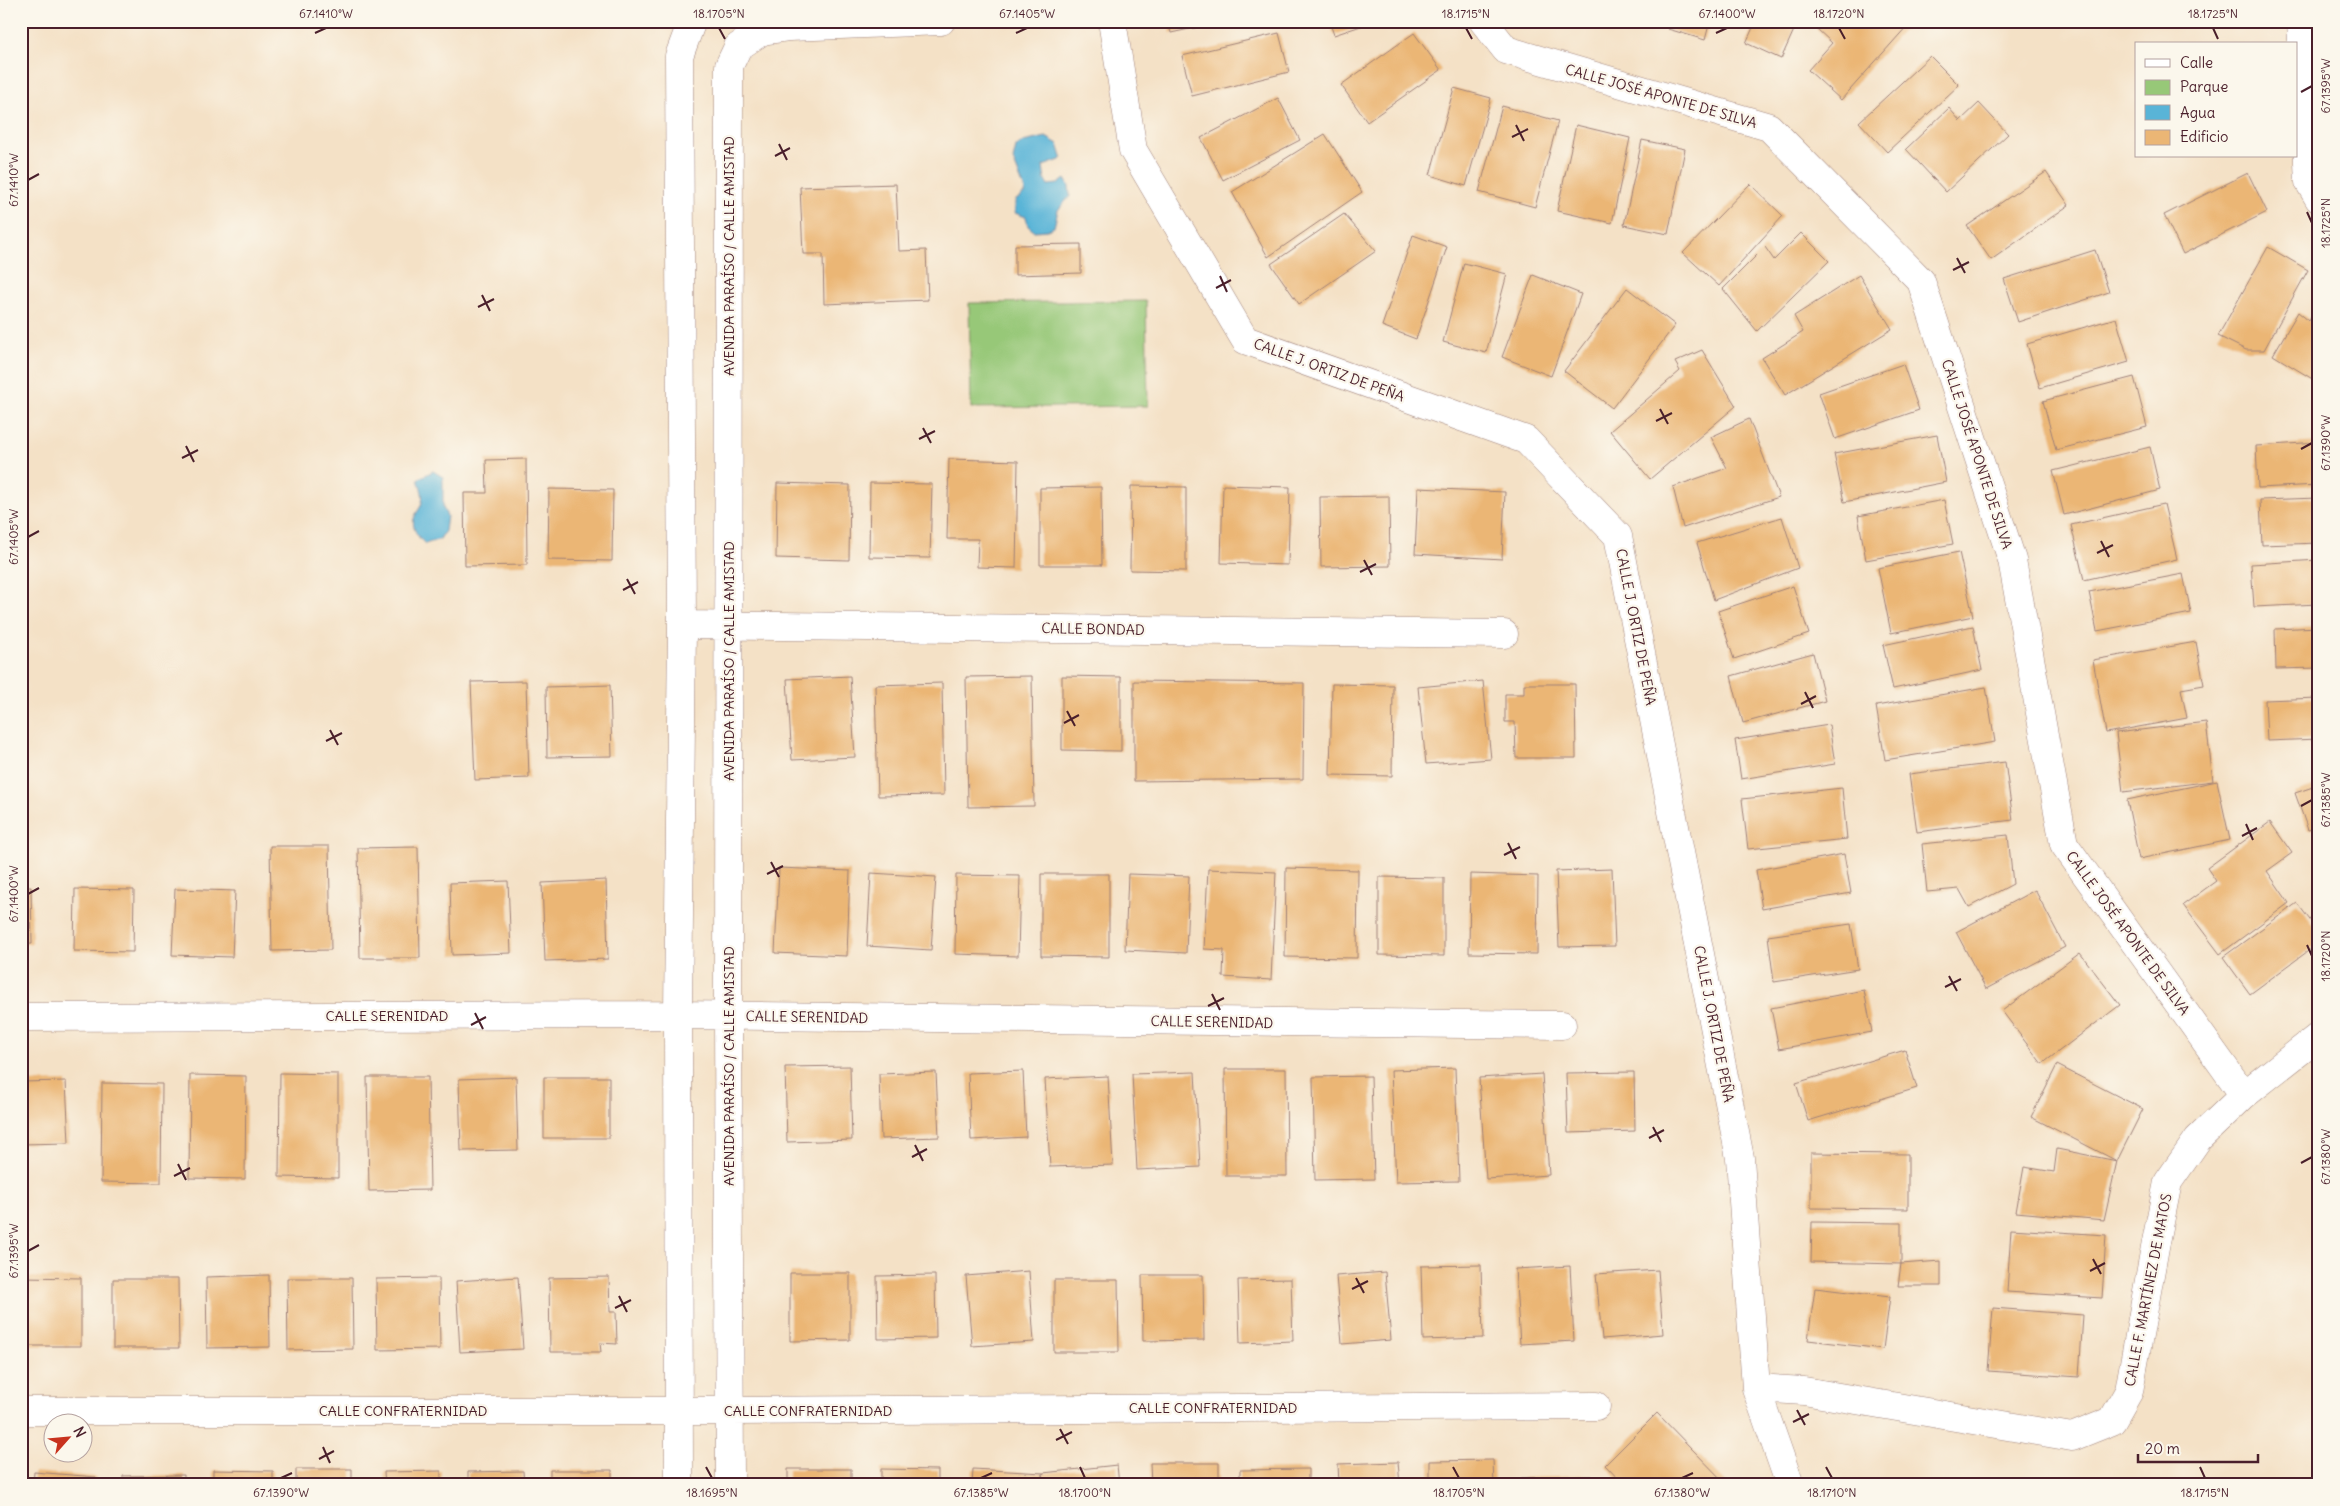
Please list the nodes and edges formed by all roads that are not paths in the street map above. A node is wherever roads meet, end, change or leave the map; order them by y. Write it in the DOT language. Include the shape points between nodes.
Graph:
graph roads {
  1 [pos="692,21"];
  2 [pos="941,21"];
  3 [pos="1112,21"];
  4 [pos="1483,21"];
  5 [pos="2301,21"];
  6 [pos="755,26"];
  7 [pos="2319,199"];
  8 [pos="682,625"];
  9 [pos="729,626"];
  10 [pos="1504,634"];
  11 [pos="678,1015"];
  12 [pos="728,1016"];
  13 [pos="21,1017"];
  14 [pos="1562,1025"];
  15 [pos="2319,1036"];
  16 [pos="2244,1095"];
  17 [pos="1756,1388"];
  18 [pos="1596,1406"];
  19 [pos="21,1411"];
  20 [pos="679,1411"];
  21 [pos="731,1411"];
  22 [pos="679,1485"];
  23 [pos="730,1485"];
  24 [pos="1790,1485"];
  1 -- 8 [label="street" via="679,56"];
  2 -- 6 [label="street, AVENIDA PARAÍSO / CALLE AMISTAD"];
  3 -- 17 [label="street, CALLE J. ORTIZ DE PEÑA" via="1133,150 1245,340 1526,440 1618,536 1740,1158"];
  4 -- 16 [label="street, CALLE JOSÉ APONTE DE SILVA" via="1506,50 1768,127 1921,282 2012,560 2064,844"];
  5 -- 7 [label="street" via="2310,182"];
  6 -- 9 [label="street, AVENIDA PARAÍSO / CALLE AMISTAD" via="738,47 729,66"];
  8 -- 9 [label="street, CALLE BONDAD"];
  8 -- 11 [label="street"];
  9 -- 10 [label="street, CALLE BONDAD"];
  9 -- 12 [label="street, AVENIDA PARAÍSO / CALLE AMISTAD"];
  11 -- 12 [label="street, CALLE SERENIDAD"];
  11 -- 13 [label="street, CALLE SERENIDAD"];
  11 -- 20 [label="street"];
  12 -- 14 [label="street, CALLE SERENIDAD"];
  12 -- 21 [label="street, AVENIDA PARAÍSO / CALLE AMISTAD"];
  15 -- 16 [label="street, CALLE F. MARTÍNEZ DE MATOS"];
  16 -- 17 [label="street, CALLE F. MARTÍNEZ DE MATOS" via="2198,1139 2168,1182 2129,1391 2112,1421 2072,1437 1804,1391"];
  17 -- 24 [label="street, CALLE J. ORTIZ DE PEÑA"];
  18 -- 21 [label="street, CALLE CONFRATERNIDAD"];
  19 -- 20 [label="street, CALLE CONFRATERNIDAD"];
  20 -- 21 [label="street, CALLE CONFRATERNIDAD"];
  20 -- 22 [label="street"];
  21 -- 23 [label="street, AVENIDA PARAÍSO / CALLE AMISTAD"];
}
